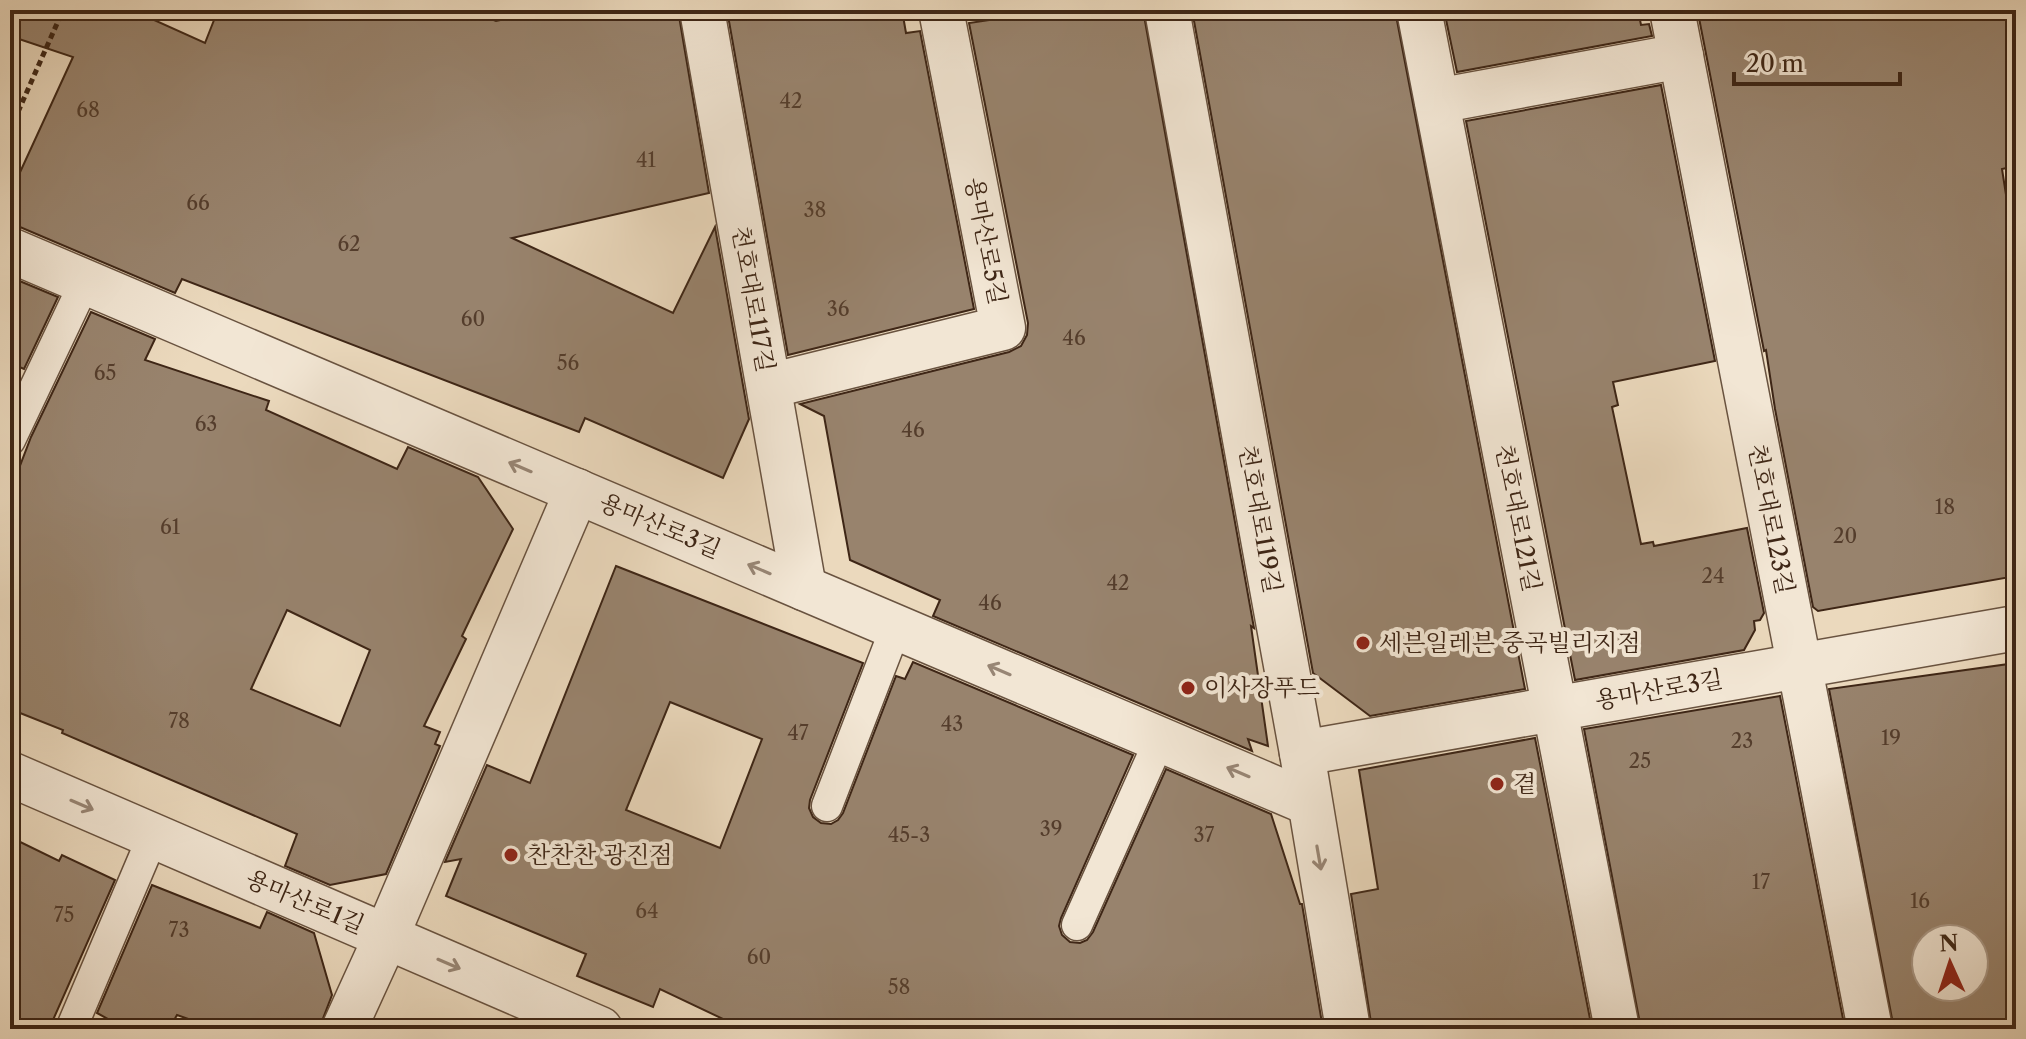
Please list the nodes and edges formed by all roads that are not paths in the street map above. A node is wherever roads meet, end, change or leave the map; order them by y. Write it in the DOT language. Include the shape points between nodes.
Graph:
graph roads {
  1 [pos="702,10"];
  2 [pos="941,10"];
  3 [pos="1167,10"];
  4 [pos="1419,10"];
  5 [pos="1672,10"];
  6 [pos="1681,56"];
  7 [pos="1437,101"];
  8 [pos="10,250"];
  9 [pos="85,282"];
  10 [pos="769,386"];
  11 [pos="10,440"];
  12 [pos="577,491"];
  13 [pos="804,588"];
  14 [pos="896,627"];
  15 [pos="2016,628"];
  16 [pos="1800,665"];
  17 [pos="1555,708"];
  18 [pos="1160,739"];
  19 [pos="1302,753"];
  20 [pos="10,774"];
  21 [pos="1309,803"];
  22 [pos="827,806"];
  23 [pos="153,836"];
  24 [pos="1077,925"];
  25 [pos="386,937"];
  26 [pos="71,1029"];
  27 [pos="344,1029"];
  28 [pos="600,1029"];
  29 [pos="1348,1029"];
  30 [pos="1617,1029"];
  31 [pos="1870,1029"];
  1 -- 10 [label="street, 천호대로117길"];
  2 -- 10 [label="street, 용마산로5길" via="1003,328"];
  3 -- 19 [label="street, 천호대로119길"];
  4 -- 7 [label="street, 천호대로121길"];
  5 -- 6 [label="street, 천호대로123길"];
  6 -- 7 [label="street"];
  6 -- 16 [label="street, 천호대로123길"];
  7 -- 17 [label="street, 천호대로121길"];
  8 -- 9 [label="street, 용마산로3길"];
  9 -- 11 [label="lane"];
  12 -- 9 [label="street, 용마산로3길, one-way"];
  10 -- 13 [label="street, 천호대로117길"];
  13 -- 12 [label="street, 용마산로3길, one-way"];
  12 -- 25 [label="street"];
  13 -- 14 [label="street, 용마산로3길"];
  18 -- 14 [label="street, 용마산로3길, one-way"];
  14 -- 22 [label="lane"];
  15 -- 16 [label="street, 용마산로3길"];
  16 -- 17 [label="street, 용마산로3길"];
  16 -- 31 [label="street, 천호대로123길"];
  17 -- 19 [label="street, 용마산로3길"];
  17 -- 30 [label="street, 천호대로121길"];
  21 -- 18 [label="street, 용마산로3길, one-way"];
  18 -- 24 [label="lane"];
  19 -- 21 [label="street, 천호대로119길"];
  20 -- 23 [label="street, 용마산로1길, one-way"];
  21 -- 29 [label="street, 천호대로119길, one-way"];
  23 -- 25 [label="street, 용마산로1길"];
  23 -- 26 [label="lane"];
  25 -- 27 [label="street"];
  25 -- 28 [label="street, 용마산로1길, one-way"];
}
